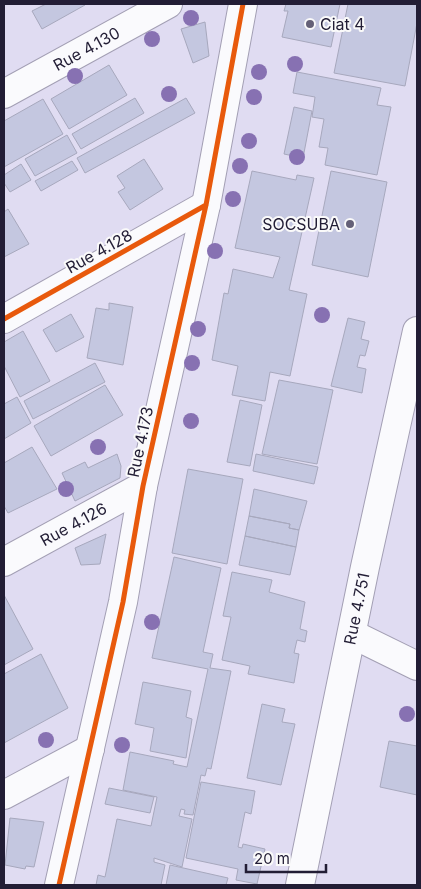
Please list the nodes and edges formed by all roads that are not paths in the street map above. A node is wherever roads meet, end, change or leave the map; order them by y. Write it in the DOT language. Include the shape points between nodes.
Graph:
graph roads {
  1 [pos="168,4"];
  2 [pos="243,4"];
  3 [pos="4,94"];
  4 [pos="206,205"];
  5 [pos="4,319"];
  6 [pos="417,331"];
  7 [pos="143,486"];
  8 [pos="4,562"];
  9 [pos="352,634"];
  10 [pos="417,666"];
  11 [pos="90,749"];
  12 [pos="4,795"];
  13 [pos="59,885"];
  14 [pos="302,885"];
  1 -- 3 [label="street, Rue 4.130"];
  2 -- 4 [label="street, Rue 4.173"];
  4 -- 5 [label="street, Rue 4.128"];
  4 -- 7 [label="street, Rue 4.173"];
  6 -- 9 [label="street, Rue 4.751"];
  7 -- 8 [label="street, Rue 4.126"];
  7 -- 11 [label="street, Rue 4.173" via="123,602"];
  9 -- 10 [label="street"];
  9 -- 14 [label="street, Rue 4.751"];
  11 -- 12 [label="street"];
  11 -- 13 [label="street, Rue 4.173"];
}
